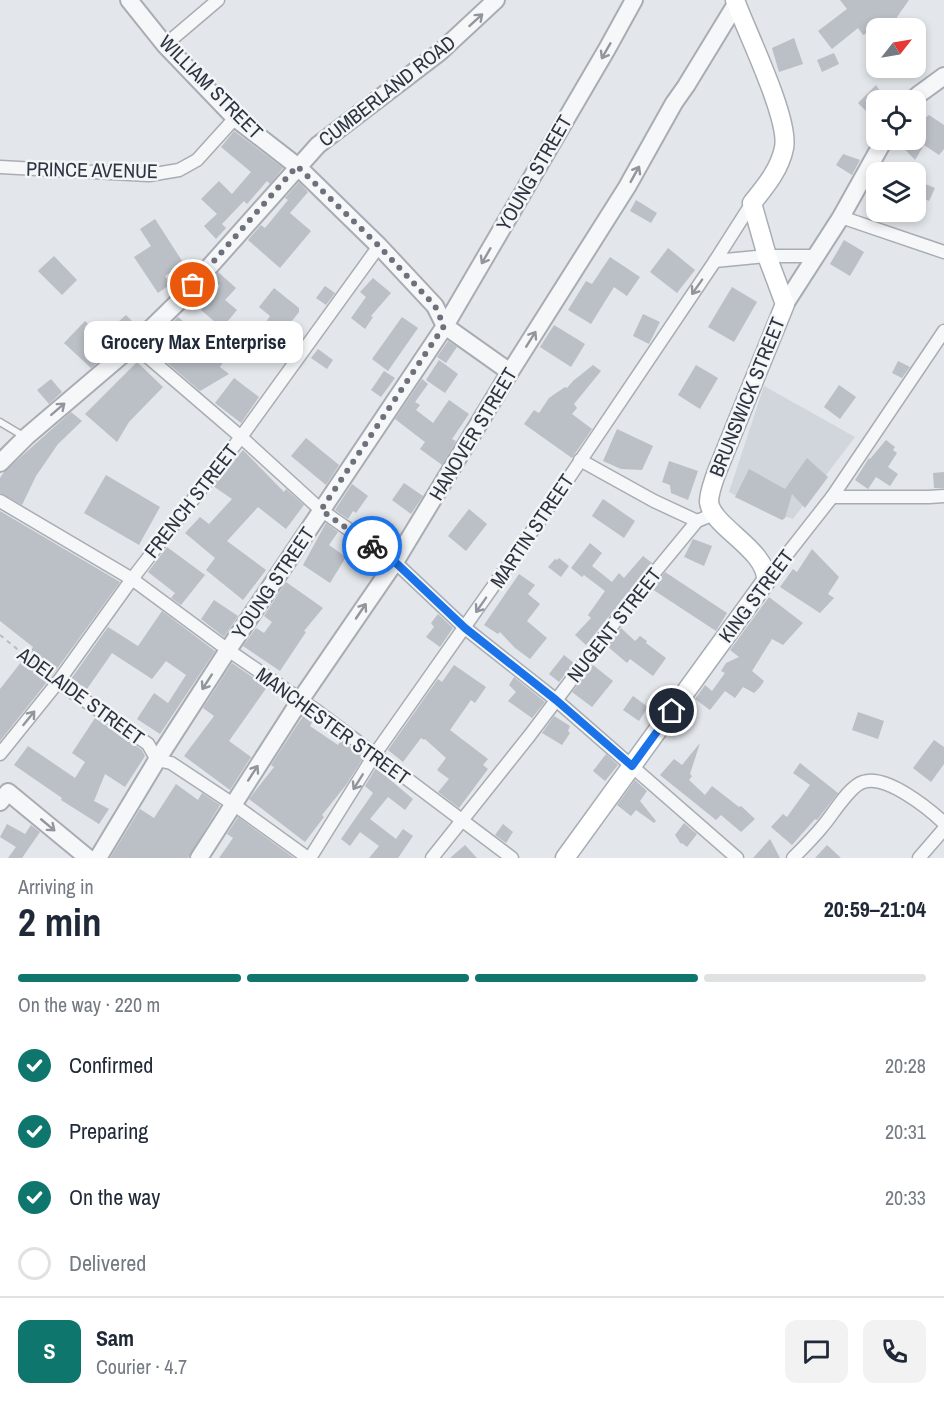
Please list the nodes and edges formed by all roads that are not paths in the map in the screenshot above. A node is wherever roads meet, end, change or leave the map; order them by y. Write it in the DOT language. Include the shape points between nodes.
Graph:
graph roads {
  1 [pos="129,0"];
  2 [pos="219,0"];
  3 [pos="496,0"];
  4 [pos="634,0"];
  5 [pos="736,2"];
  6 [pos="165,45"];
  7 [pos="944,76"];
  8 [pos="925,90"];
  9 [pos="235,118"];
  10 [pos="878,150"];
  11 [pos="297,166"];
  12 [pos="0,167"];
  13 [pos="752,203"];
  14 [pos="841,217"];
  15 [pos="379,246"];
  16 [pos="944,252"];
  17 [pos="767,256"];
  18 [pos="814,256"];
  19 [pos="715,261"];
  20 [pos="785,304"];
  21 [pos="444,326"];
  22 [pos="944,331"];
  23 [pos="134,345"];
  24 [pos="510,372"];
  25 [pos="0,422"];
  26 [pos="26,437"];
  27 [pos="241,437"];
  28 [pos="580,460"];
  29 [pos="0,463"];
  30 [pos="944,496"];
  31 [pos="832,497"];
  32 [pos="0,501"];
  33 [pos="321,510"];
  34 [pos="706,518"];
  35 [pos="395,562"];
  36 [pos="132,579"];
  37 [pos="766,581"];
  38 [pos="465,628"];
  39 [pos="228,650"];
  40 [pos="58,682"];
  41 [pos="301,699"];
  42 [pos="556,700"];
  43 [pos="0,754"];
  44 [pos="375,754"];
  45 [pos="157,760"];
  46 [pos="632,766"];
  47 [pos="3,793"];
  48 [pos="233,804"];
  49 [pos="460,821"];
  50 [pos="944,823"];
  51 [pos="944,829"];
  52 [pos="88,858"];
  53 [pos="98,858"];
  54 [pos="199,858"];
  55 [pos="309,858"];
  56 [pos="432,858"];
  57 [pos="512,858"];
  58 [pos="565,858"];
  59 [pos="737,858"];
  60 [pos="793,858"];
  61 [pos="919,858"];
  1 -- 6 [label="street, WILLIAM STREET"];
  2 -- 6 [label="street"];
  11 -- 3 [label="street, CUMBERLAND ROAD, one-way" via="318,145 440,52"];
  4 -- 21 [label="street, YOUNG STREET, one-way"];
  5 -- 13 [label="main road" via="785,137 779,163"];
  24 -- 5 [label="street, HANOVER STREET, one-way" via="627,187"];
  6 -- 9 [label="street, WILLIAM STREET"];
  7 -- 8 [label="street"];
  9 -- 11 [label="street, WILLIAM STREET"];
  9 -- 12 [label="street, PRINCE AVENUE" via="197,159 179,170 149,175"];
  10 -- 14 [label="street"];
  11 -- 15 [label="street, WILLIAM STREET"];
  11 -- 23 [label="street, CUMBERLAND ROAD" via="178,302"];
  13 -- 17 [label="main road, BRUNSWICK STREET"];
  13 -- 19 [label="street, MARTIN STREET"];
  14 -- 16 [label="street"];
  14 -- 18 [label="street"];
  15 -- 21 [label="street, WILLIAM STREET" via="435,306"];
  15 -- 27 [label="street, FRENCH STREET"];
  17 -- 18 [label="street"];
  17 -- 19 [label="street"];
  17 -- 20 [label="main road, BRUNSWICK STREET"];
  18 -- 20 [label="street"];
  19 -- 28 [label="street, MARTIN STREET, one-way"];
  20 -- 34 [label="main road, BRUNSWICK STREET" via="711,488"];
  21 -- 24 [label="street"];
  21 -- 33 [label="street, YOUNG STREET"];
  22 -- 31 [label="street, KING STREET"];
  26 -- 23 [label="street, CUMBERLAND ROAD, one-way"];
  23 -- 27 [label="street"];
  24 -- 35 [label="street, HANOVER STREET"];
  25 -- 26 [label="lane"];
  26 -- 29 [label="street, CUMBERLAND ROAD"];
  27 -- 33 [label="street"];
  27 -- 36 [label="street, FRENCH STREET"];
  28 -- 34 [label="street" via="654,501"];
  28 -- 38 [label="street, MARTIN STREET, one-way"];
  30 -- 31 [label="street"];
  31 -- 37 [label="street, KING STREET"];
  32 -- 36 [label="street, MANCHESTER STREET"];
  33 -- 35 [label="street"];
  33 -- 39 [label="street, YOUNG STREET"];
  34 -- 37 [label="main road" via="764,566"];
  34 -- 42 [label="street, NUGENT STREET" via="627,606"];
  35 -- 38 [label="street"];
  41 -- 35 [label="street, HANOVER STREET, one-way"];
  36 -- 39 [label="street, MANCHESTER STREET"];
  36 -- 40 [label="street, FRENCH STREET"];
  37 -- 46 [label="main road, KING STREET"];
  38 -- 42 [label="street"];
  38 -- 44 [label="street, MARTIN STREET"];
  39 -- 41 [label="street, MANCHESTER STREET"];
  39 -- 45 [label="street, YOUNG STREET, one-way"];
  43 -- 40 [label="street, FRENCH STREET, one-way"];
  40 -- 45 [label="street, ADELAIDE STREET" via="148,744"];
  41 -- 44 [label="street, MANCHESTER STREET"];
  48 -- 41 [label="street, HANOVER STREET, one-way"];
  42 -- 46 [label="street"];
  42 -- 49 [label="street, NUGENT STREET"];
  44 -- 49 [label="street, MANCHESTER STREET"];
  44 -- 55 [label="street, MARTIN STREET, one-way"];
  45 -- 48 [label="street, ADELAIDE STREET" via="171,763"];
  45 -- 53 [label="street, YOUNG STREET"];
  46 -- 58 [label="main road, KING STREET"];
  46 -- 59 [label="street"];
  47 -- 52 [label="street, one-way"];
  48 -- 54 [label="street, HANOVER STREET"];
  48 -- 55 [label="street, ADELAIDE STREET"];
  49 -- 56 [label="street, NUGENT STREET"];
  49 -- 57 [label="street, MANCHESTER STREET"];
  50 -- 60 [label="street" via="898,790 877,781 863,782 853,788"];
  51 -- 61 [label="street"];
}
